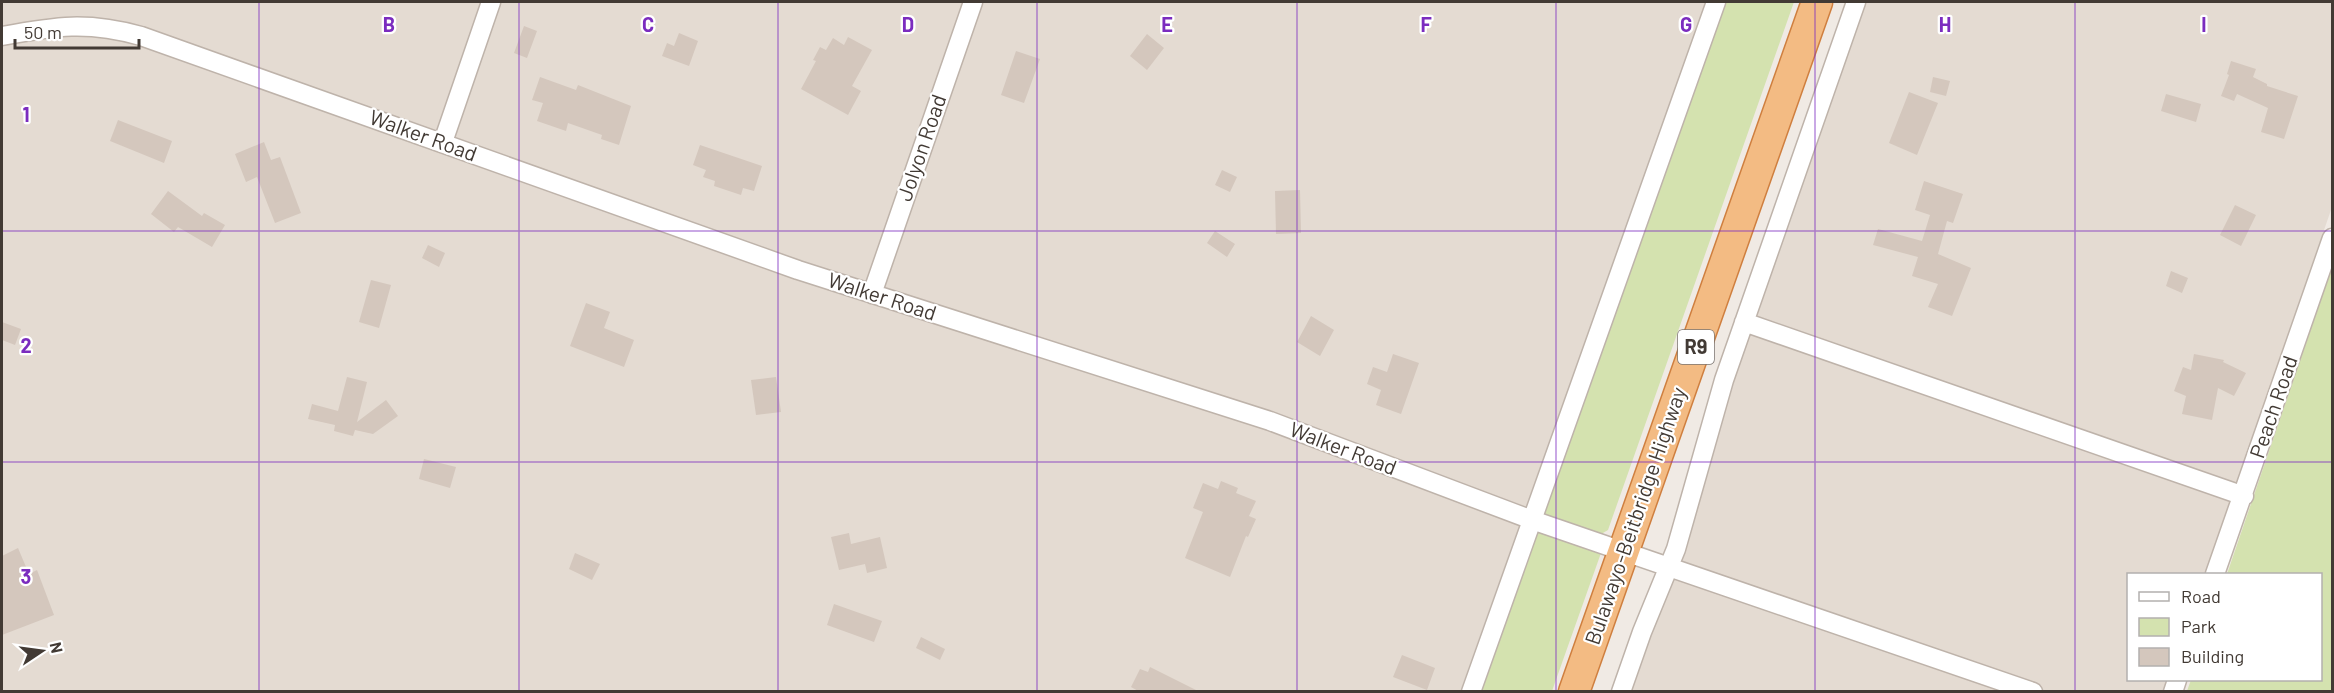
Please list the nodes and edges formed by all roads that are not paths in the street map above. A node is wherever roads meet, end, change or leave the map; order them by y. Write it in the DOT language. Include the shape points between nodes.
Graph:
graph roads {
  1 [pos="490,2"];
  2 [pos="973,2"];
  3 [pos="1716,2"];
  4 [pos="1817,2"];
  5 [pos="1856,2"];
  6 [pos="2,36"];
  7 [pos="443,142"];
  8 [pos="2332,238"];
  9 [pos="872,294"];
  10 [pos="1744,322"];
  11 [pos="2244,495"];
  12 [pos="1532,520"];
  13 [pos="1624,552"];
  14 [pos="1669,567"];
  15 [pos="2216,573"];
  16 [pos="1471,692"];
  17 [pos="1574,692"];
  18 [pos="1621,692"];
  19 [pos="2033,692"];
  1 -- 7 [label="street"];
  2 -- 9 [label="street, Jolyon Road"];
  3 -- 12 [label="street"];
  4 -- 13 [label="highway, Bulawayo-Beitbridge Highway / R9"];
  5 -- 10 [label="street"];
  6 -- 7 [label="street, Walker Road" via="73,25 141,36"];
  7 -- 9 [label="street, Walker Road" via="645,217"];
  8 -- 11 [label="street, Peach Road"];
  9 -- 12 [label="street, Walker Road" via="1270,421"];
  10 -- 11 [label="street"];
  10 -- 14 [label="street"];
  11 -- 15 [label="street, Peach Road"];
  12 -- 13 [label="street, Walker Road"];
  12 -- 16 [label="street"];
  13 -- 14 [label="street, Walker Road"];
  13 -- 17 [label="highway, Bulawayo-Beitbridge Highway / R9"];
  14 -- 18 [label="street"];
  14 -- 19 [label="street, Walker Road"];
}
